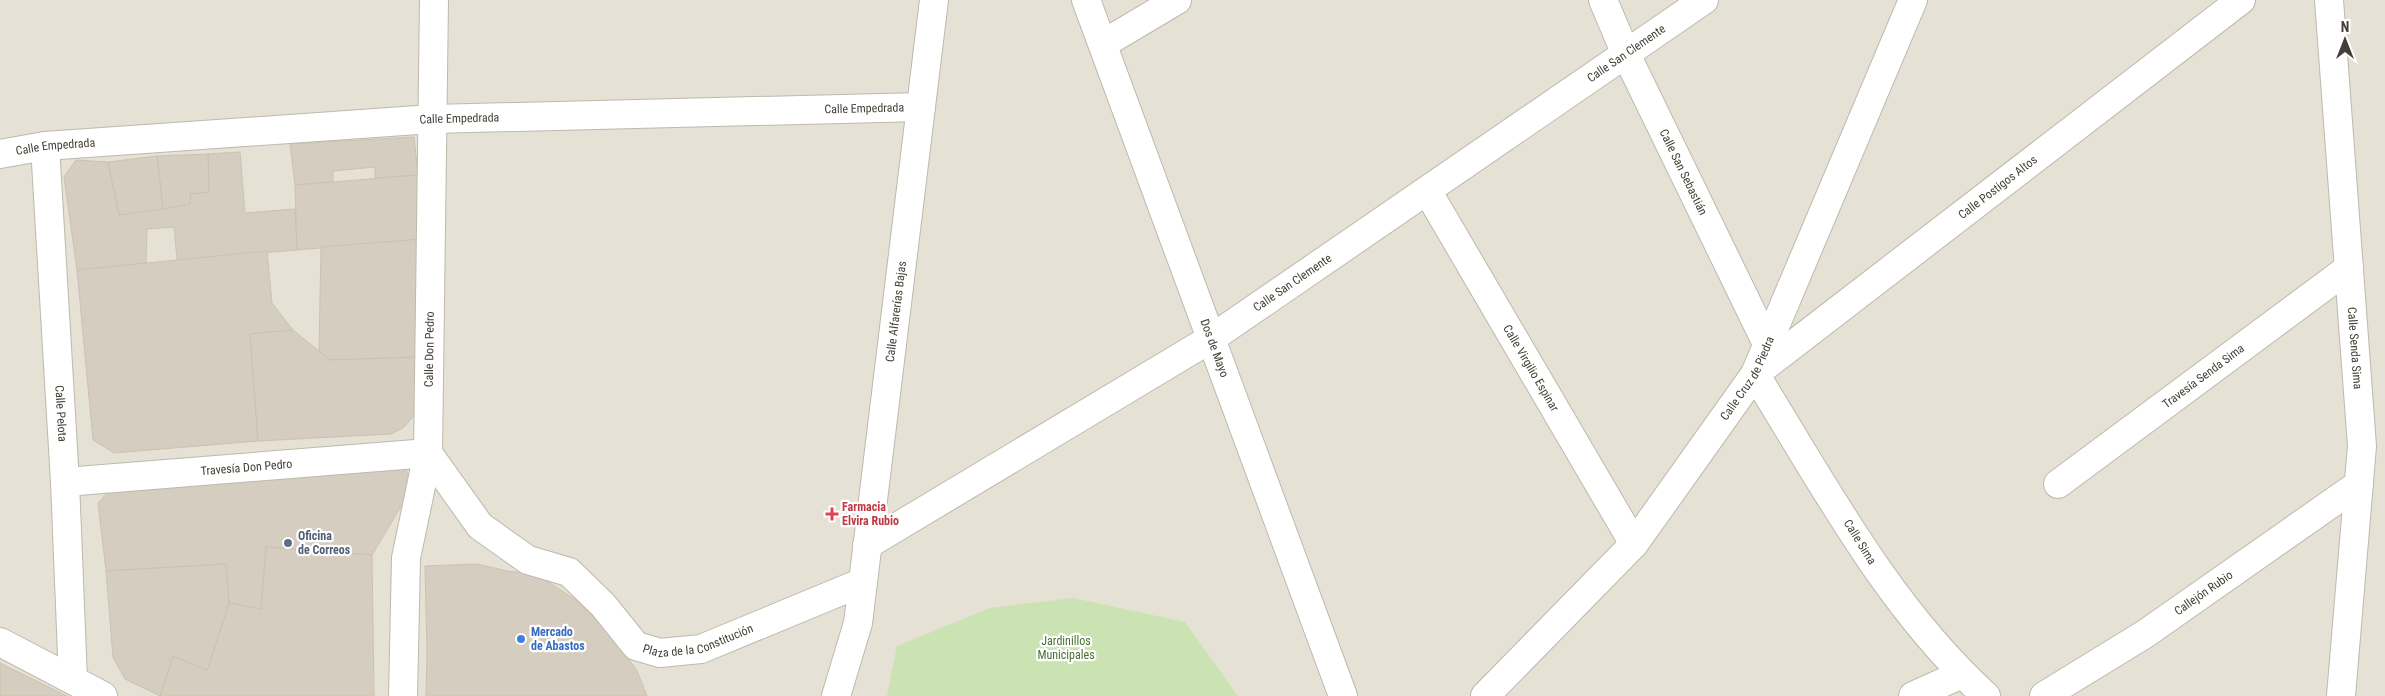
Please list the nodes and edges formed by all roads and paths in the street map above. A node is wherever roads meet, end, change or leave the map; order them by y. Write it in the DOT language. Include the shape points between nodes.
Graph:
graph roads {
  1 [pos="434,0"];
  2 [pos="934,0"];
  3 [pos="1086,0"];
  4 [pos="1177,0"];
  5 [pos="1603,0"];
  6 [pos="1704,0"];
  7 [pos="1913,0"];
  8 [pos="2241,0"];
  9 [pos="2329,0"];
  10 [pos="1103,44"];
  11 [pos="1625,52"];
  12 [pos="921,107"];
  13 [pos="432,119"];
  14 [pos="45,146"];
  15 [pos="0,154"];
  16 [pos="1428,192"];
  17 [pos="2349,268"];
  18 [pos="1212,338"];
  19 [pos="1767,344"];
  20 [pos="1755,374"];
  21 [pos="428,453"];
  22 [pos="65,482"];
  23 [pos="2058,484"];
  24 [pos="2359,484"];
  25 [pos="1634,544"];
  26 [pos="867,546"];
  27 [pos="863,582"];
  28 [pos="0,642"];
  29 [pos="1962,674"];
  30 [pos="73,680"];
  31 [pos="103,696"];
  32 [pos="403,696"];
  33 [pos="836,696"];
  34 [pos="1343,696"];
  35 [pos="1485,696"];
  36 [pos="1913,696"];
  37 [pos="1986,696"];
  38 [pos="2044,696"];
  39 [pos="2341,696"];
  1 -- 13 [label="street, Calle Don Pedro"];
  2 -- 12 [label="street, Calle Alfarerías Bajas"];
  3 -- 10 [label="street, Dos de Mayo"];
  4 -- 10 [label="street"];
  5 -- 11 [label="street, Calle San Sebastián"];
  6 -- 11 [label="street, Calle San Clemente"];
  7 -- 19 [label="street, Calle Cruz de Piedra"];
  8 -- 20 [label="street, Calle Postigos Altos"];
  9 -- 17 [label="street, Calle Senda Sima"];
  10 -- 18 [label="street, Dos de Mayo"];
  11 -- 16 [label="street, Calle San Clemente"];
  11 -- 19 [label="street, Calle San Sebastián"];
  12 -- 13 [label="street, Calle Empedrada"];
  12 -- 26 [label="street, Calle Alfarerías Bajas"];
  13 -- 14 [label="street, Calle Empedrada"];
  13 -- 21 [label="street, Calle Don Pedro"];
  14 -- 15 [label="street, Calle Empedrada"];
  14 -- 22 [label="street, Calle Pelota"];
  16 -- 18 [label="street, Calle San Clemente"];
  16 -- 25 [label="street, Calle Virgilio Espinar"];
  17 -- 23 [label="street, Travesía Senda Sima"];
  17 -- 24 [label="street, Calle Senda Sima" via="2362,446"];
  18 -- 26 [label="street, Calle San Clemente"];
  18 -- 34 [label="street, Dos de Mayo"];
  19 -- 20 [label="street, Calle Cruz de Piedra"];
  20 -- 25 [label="street, Calle Cruz de Piedra"];
  20 -- 29 [label="street, Calle Sima" via="1884,581"];
  21 -- 22 [label="street, Travesía Don Pedro"];
  21 -- 27 [label="street, Plaza de la Constitución" via="480,526 528,560 569,572 603,605 636,646 660,653 701,649"];
  21 -- 32 [label="street, Calle Don Pedro" via="406,558"];
  22 -- 30 [label="street, Calle Pelota"];
  24 -- 38 [label="street, Callejón Rubio" via="2145,634"];
  24 -- 39 [label="street, Calle Senda Sima"];
  25 -- 35 [label="street, Calle Cruz de Piedra"];
  26 -- 27 [label="street, Calle Alfarerías Bajas"];
  27 -- 33 [label="street, Calle Alfarerías Bajas" via="858,623"];
  28 -- 30 [label="street"];
  29 -- 36 [label="street"];
  29 -- 37 [label="street, Calle Sima"];
  30 -- 31 [label="street"];
}
